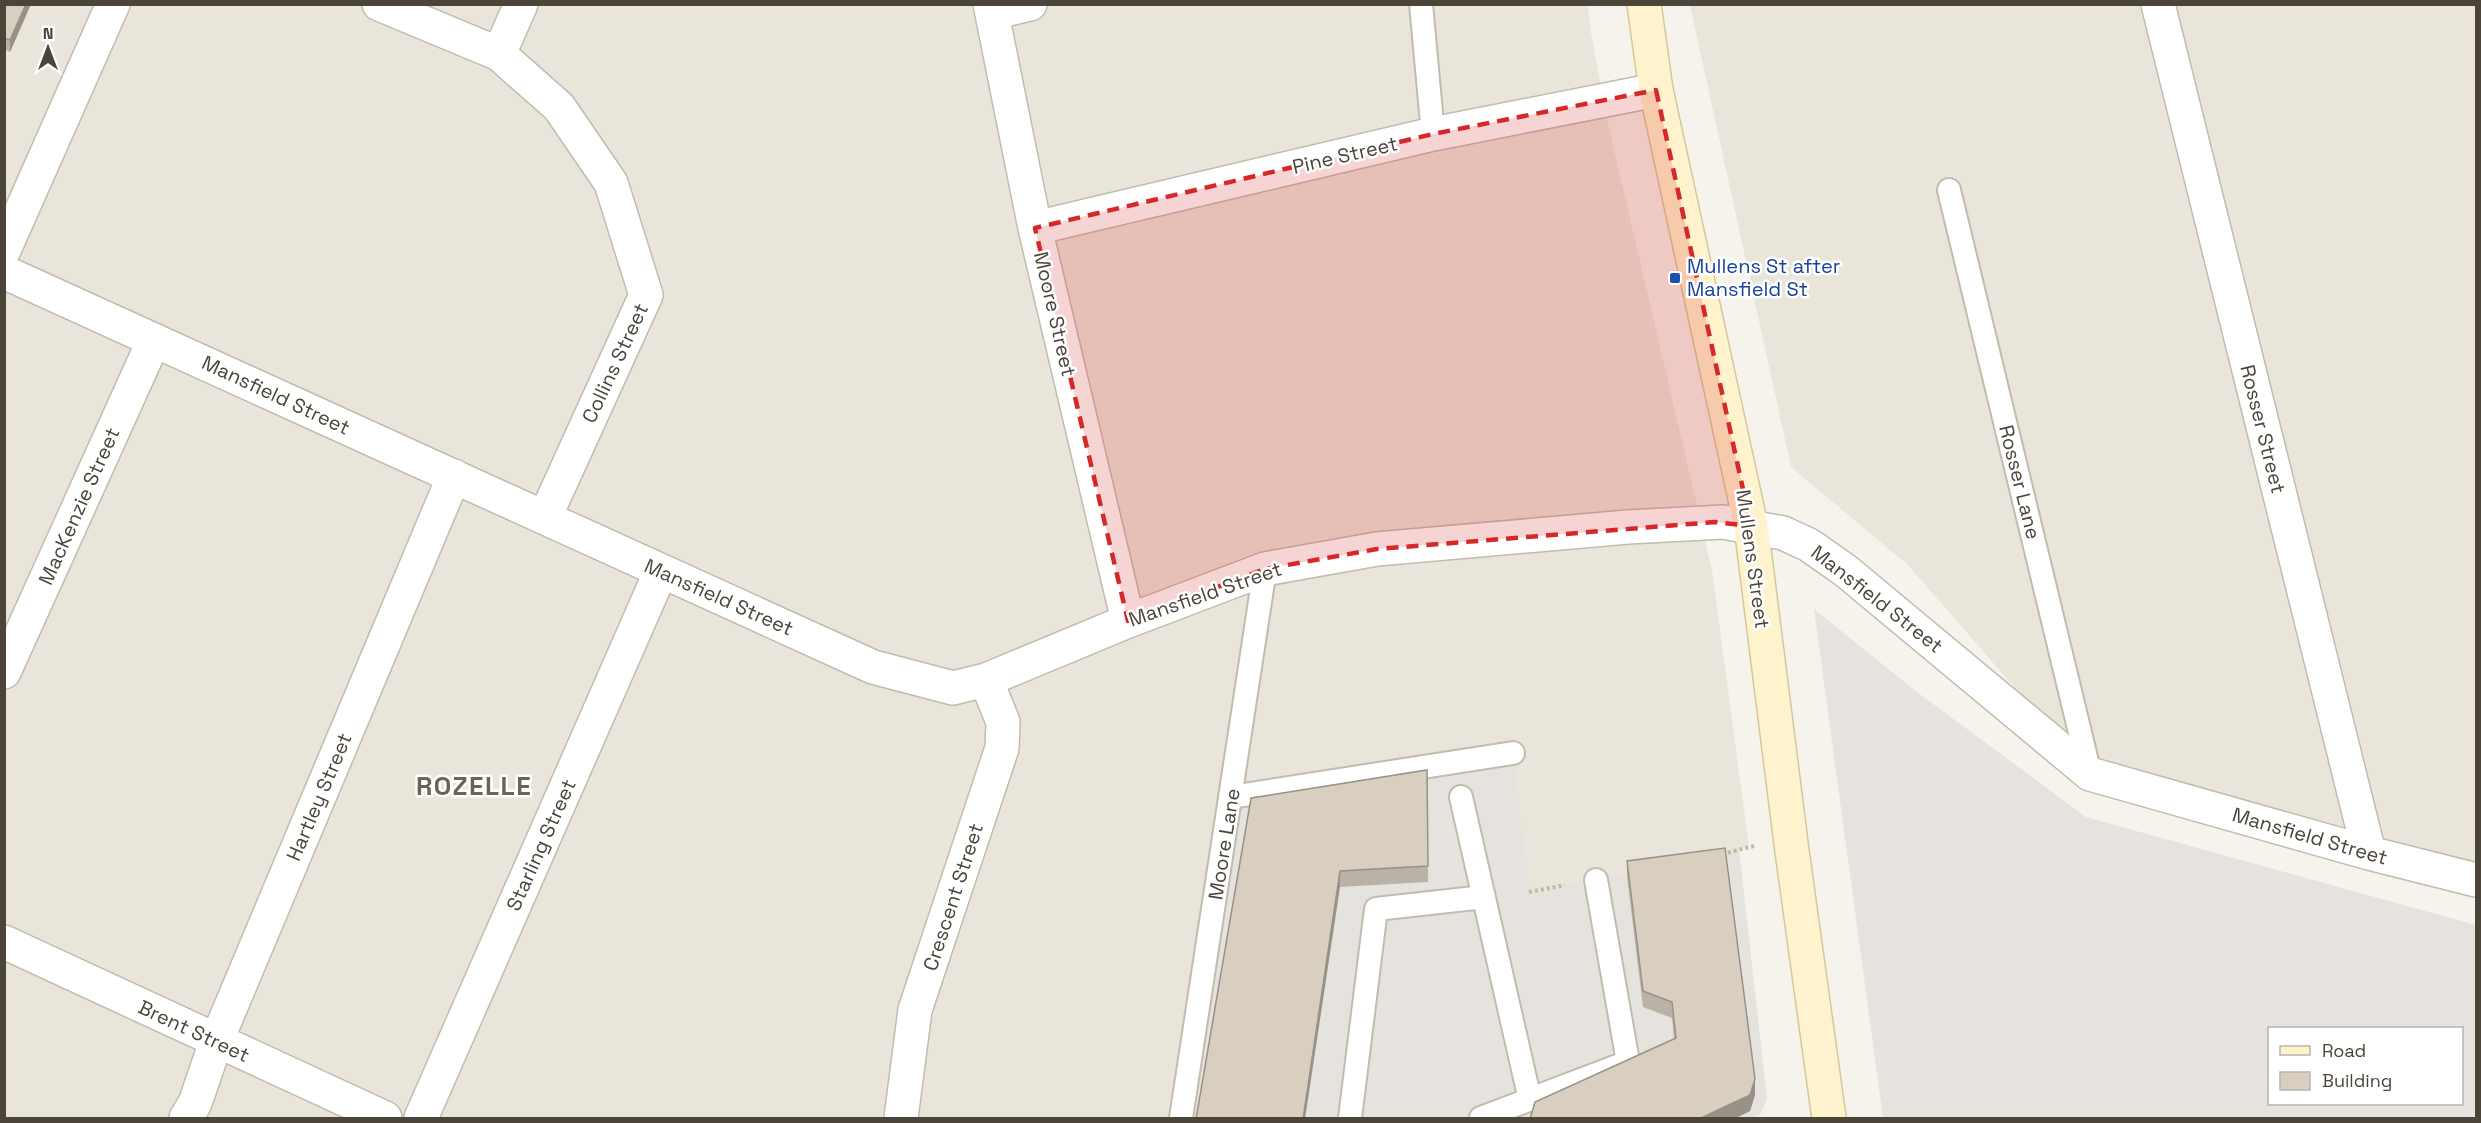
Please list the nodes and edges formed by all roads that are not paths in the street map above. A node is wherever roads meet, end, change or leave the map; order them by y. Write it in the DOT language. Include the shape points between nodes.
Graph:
graph roads {
  1 [pos="113,4"];
  2 [pos="380,4"];
  3 [pos="521,4"];
  4 [pos="1030,4"];
  5 [pos="1421,4"];
  6 [pos="1644,4"];
  7 [pos="2158,4"];
  8 [pos="991,9"];
  9 [pos="499,54"];
  10 [pos="1656,90"];
  11 [pos="1433,134"];
  12 [pos="1949,190"];
  13 [pos="1035,228"];
  14 [pos="4,250"];
  15 [pos="4,272"];
  16 [pos="154,340"];
  17 [pos="454,476"];
  18 [pos="544,517"];
  19 [pos="1751,526"];
  20 [pos="1265,568"];
  21 [pos="661,570"];
  22 [pos="1128,621"];
  23 [pos="4,672"];
  24 [pos="986,680"];
  25 [pos="1513,753"];
  26 [pos="2090,774"];
  27 [pos="1231,797"];
  28 [pos="1461,797"];
  29 [pos="2369,853"];
  30 [pos="1596,880"];
  31 [pos="2476,880"];
  32 [pos="1484,897"];
  33 [pos="4,942"];
  34 [pos="216,1042"];
  35 [pos="1530,1100"];
  36 [pos="1485,1118"];
  37 [pos="186,1119"];
  38 [pos="385,1119"];
  39 [pos="420,1119"];
  40 [pos="901,1119"];
  41 [pos="1181,1119"];
  42 [pos="1350,1119"];
  43 [pos="1829,1119"];
  1 -- 14 [label="street"];
  2 -- 9 [label="street, Collins Street"];
  3 -- 9 [label="street"];
  4 -- 8 [label="street"];
  5 -- 11 [label="lane"];
  6 -- 10 [label="street, Mullens Street"];
  7 -- 29 [label="street, Rosser Street"];
  8 -- 13 [label="street, Moore Street"];
  9 -- 18 [label="street, Collins Street" via="559,107 612,183 646,295"];
  10 -- 11 [label="street, Pine Street"];
  10 -- 19 [label="street, Mullens Street"];
  11 -- 13 [label="street, Pine Street"];
  12 -- 26 [label="lane, Rosser Lane"];
  13 -- 22 [label="street, Moore Street"];
  15 -- 16 [label="street, Mansfield Street"];
  16 -- 17 [label="street, Mansfield Street"];
  16 -- 23 [label="street, MacKenzie Street"];
  17 -- 18 [label="street, Mansfield Street"];
  17 -- 34 [label="street, Hartley Street"];
  18 -- 21 [label="street, Mansfield Street"];
  19 -- 20 [label="street, Mansfield Street" via="1704,522 1422,545"];
  19 -- 26 [label="street, Mansfield Street" via="1783,533 1809,545 1846,571"];
  19 -- 43 [label="street, Mullens Street"];
  20 -- 22 [label="street, Mansfield Street"];
  20 -- 27 [label="lane, Moore Lane"];
  21 -- 24 [label="street, Mansfield Street" via="873,667 953,688"];
  21 -- 39 [label="street, Starling Street"];
  22 -- 24 [label="street, Mansfield Street"];
  24 -- 40 [label="street, Crescent Street" via="1003,722 1002,748 915,1010"];
  25 -- 27 [label="lane"];
  26 -- 29 [label="street, Mansfield Street"];
  27 -- 41 [label="lane, Moore Lane"];
  28 -- 32 [label="lane"];
  29 -- 31 [label="street, Mansfield Street"];
  30 -- 35 [label="lane" via="1628,1062"];
  32 -- 35 [label="lane"];
  32 -- 42 [label="lane" via="1376,909"];
  33 -- 34 [label="street, Brent Street"];
  34 -- 37 [label="street, Hartley Street"];
  34 -- 38 [label="street, Brent Street"];
  35 -- 36 [label="lane"];
}
